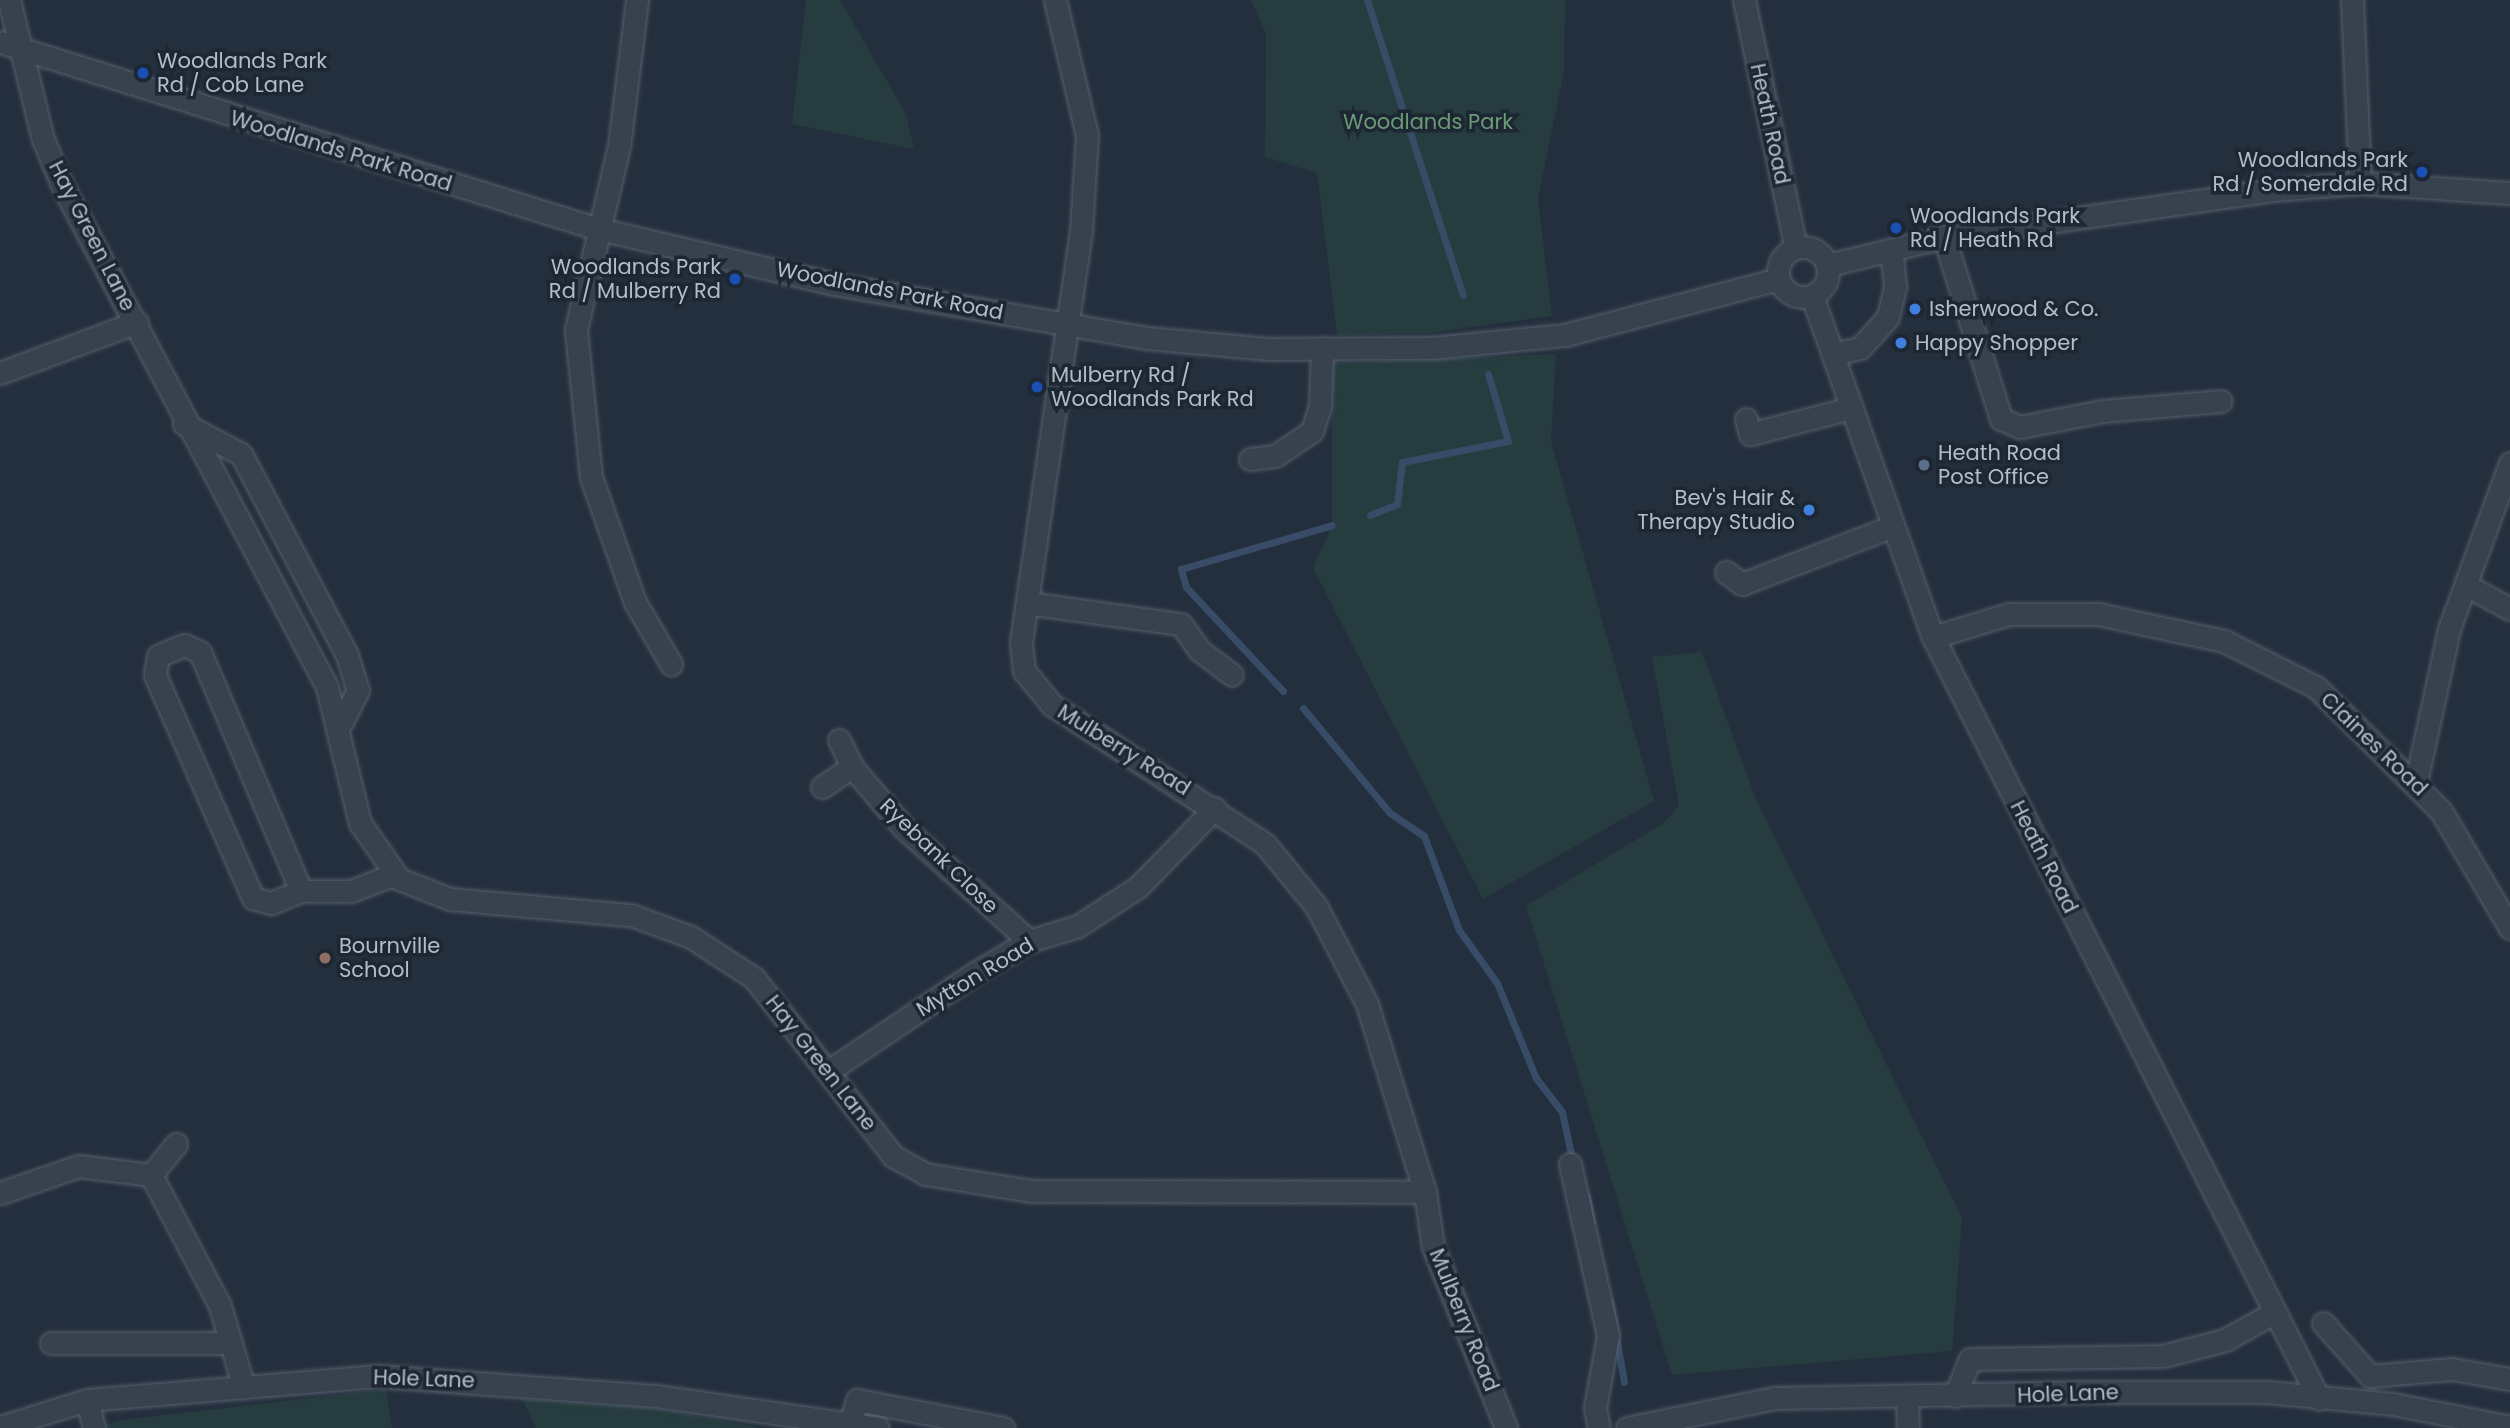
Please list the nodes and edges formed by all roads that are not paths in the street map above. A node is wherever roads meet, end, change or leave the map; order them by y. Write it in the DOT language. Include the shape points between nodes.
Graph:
graph roads {
  1 [pos="9,0"];
  2 [pos="636,0"];
  3 [pos="1055,0"];
  4 [pos="1744,0"];
  5 [pos="2352,0"];
  6 [pos="0,42"];
  7 [pos="22,49"];
  8 [pos="2360,183"];
  9 [pos="2510,193"];
  10 [pos="595,228"];
  11 [pos="1944,237"];
  12 [pos="1796,248"];
  13 [pos="1891,250"];
  14 [pos="1828,265"];
  15 [pos="1778,279"];
  16 [pos="1812,296"];
  17 [pos="137,322"];
  18 [pos="1065,324"];
  19 [pos="1322,348"];
  20 [pos="1832,354"];
  21 [pos="0,373"];
  22 [pos="2221,401"];
  23 [pos="1851,408"];
  24 [pos="1746,419"];
  25 [pos="184,424"];
  26 [pos="1250,459"];
  27 [pos="2510,463"];
  28 [pos="1893,526"];
  29 [pos="1726,572"];
  30 [pos="2466,585"];
  31 [pos="1027,603"];
  32 [pos="2510,609"];
  33 [pos="1933,637"];
  34 [pos="671,663"];
  35 [pos="1232,675"];
  36 [pos="341,724"];
  37 [pos="839,740"];
  38 [pos="852,768"];
  39 [pos="2416,782"];
  40 [pos="822,787"];
  41 [pos="1214,808"];
  42 [pos="395,874"];
  43 [pos="301,891"];
  44 [pos="2510,928"];
  45 [pos="1029,941"];
  46 [pos="830,1070"];
  47 [pos="176,1144"];
  48 [pos="1570,1164"];
  49 [pos="151,1175"];
  50 [pos="1424,1192"];
  51 [pos="0,1193"];
  52 [pos="2275,1312"];
  53 [pos="2323,1323"];
  54 [pos="51,1343"];
  55 [pos="231,1343"];
  56 [pos="2510,1380"];
  57 [pos="244,1388"];
  58 [pos="1955,1396"];
  59 [pos="1907,1399"];
  60 [pos="2319,1399"];
  61 [pos="87,1400"];
  62 [pos="851,1421"];
  63 [pos="0,1427"];
  64 [pos="2510,1427"];
  65 [pos="93,1428"];
  66 [pos="878,1428"];
  67 [pos="1003,1428"];
  68 [pos="1506,1428"];
  69 [pos="1599,1428"];
  70 [pos="1627,1428"];
  71 [pos="1908,1428"];
  1 -- 7 [label="street, Hay Green Lane"];
  2 -- 10 [label="street" via="619,146"];
  3 -- 18 [label="street, Mulberry Road" via="1087,135"];
  4 -- 12 [label="street, Heath Road"];
  5 -- 8 [label="street"];
  6 -- 7 [label="street, Woodlands Park Road"];
  7 -- 10 [label="street, Woodlands Park Road"];
  7 -- 17 [label="street, Hay Green Lane" via="43,139 62,185"];
  8 -- 9 [label="street"];
  8 -- 11 [label="street"];
  10 -- 18 [label="street, Woodlands Park Road" via="834,284"];
  10 -- 34 [label="street" via="576,330 591,477 635,602"];
  11 -- 13 [label="street"];
  11 -- 22 [label="street" via="2001,419 2020,427 2103,411"];
  12 -- 14 [label="street" via="1816,251"];
  12 -- 15 [label="street" via="1780,263"];
  13 -- 14 [label="street"];
  13 -- 20 [label="street" via="1895,286 1888,317 1860,348"];
  14 -- 16 [label="street" via="1828,279"];
  15 -- 16 [label="street" via="1795,296"];
  15 -- 19 [label="street, Woodlands Park Road" via="1566,335 1432,348"];
  16 -- 20 [label="street, Heath Road"];
  17 -- 21 [label="street"];
  17 -- 25 [label="street, Hay Green Lane"];
  18 -- 19 [label="street, Woodlands Park Road" via="1147,338"];
  18 -- 31 [label="street, Mulberry Road"];
  19 -- 26 [label="street" via="1320,406 1312,431 1276,456"];
  20 -- 23 [label="street, Heath Road"];
  23 -- 24 [label="street" via="1750,434"];
  23 -- 28 [label="street, Heath Road"];
  25 -- 36 [label="street, Hay Green Lane" via="327,687"];
  25 -- 36 [label="street" via="241,454 347,655 358,690"];
  27 -- 30 [label="street"];
  28 -- 29 [label="street" via="1742,584"];
  28 -- 33 [label="street, Heath Road"];
  30 -- 32 [label="street"];
  30 -- 39 [label="street" via="2449,629"];
  31 -- 35 [label="street" via="1181,624 1199,650"];
  31 -- 41 [label="street, Mulberry Road" via="1024,671 1036,691"];
  33 -- 39 [label="street, Claines Road" via="2010,614 2098,614 2178,626 2224,640 2316,687"];
  33 -- 52 [label="street, Heath Road"];
  36 -- 42 [label="street, Hay Green Lane" via="360,823"];
  37 -- 38 [label="street, Ryebank Close"];
  38 -- 40 [label="street"];
  38 -- 45 [label="street, Ryebank Close" via="904,828"];
  39 -- 44 [label="street, Claines Road"];
  41 -- 45 [label="street, Mytton Road" via="1138,887 1077,926"];
  41 -- 50 [label="street, Mulberry Road" via="1265,844 1316,906 1367,1004"];
  42 -- 43 [label="street" via="351,891"];
  42 -- 46 [label="street, Hay Green Lane" via="424,893 450,899 594,908 691,937 754,978"];
  43 -- 43 [label="street" via="271,904 253,898 155,675 158,656 184,645 200,652"];
  45 -- 46 [label="street, Mytton Road"];
  46 -- 50 [label="street, Hay Green Lane" via="893,1156 925,1174 1031,1191"];
  47 -- 49 [label="street"];
  48 -- 69 [label="street" via="1608,1335 1595,1408"];
  49 -- 51 [label="street" via="88,1165"];
  49 -- 55 [label="street" via="220,1306"];
  50 -- 68 [label="street, Mulberry Road" via="1433,1247"];
  52 -- 58 [label="street" via="2225,1340 2164,1356 1970,1359"];
  52 -- 60 [label="street, Heath Road"];
  53 -- 56 [label="street" via="2370,1376 2452,1369"];
  54 -- 55 [label="street"];
  55 -- 57 [label="street"];
  57 -- 61 [label="street, Hole Lane"];
  57 -- 62 [label="street, Hole Lane" via="378,1376 457,1379"];
  58 -- 59 [label="street, Hole Lane"];
  58 -- 60 [label="street, Hole Lane" via="2267,1392"];
  59 -- 70 [label="street, Hole Lane" via="1774,1398"];
  59 -- 71 [label="street"];
  60 -- 64 [label="street, Hole Lane" via="2393,1404"];
  61 -- 63 [label="street, Hole Lane"];
  61 -- 65 [label="street"];
  62 -- 66 [label="street, Hole Lane"];
  62 -- 67 [label="street" via="857,1400"];
}
